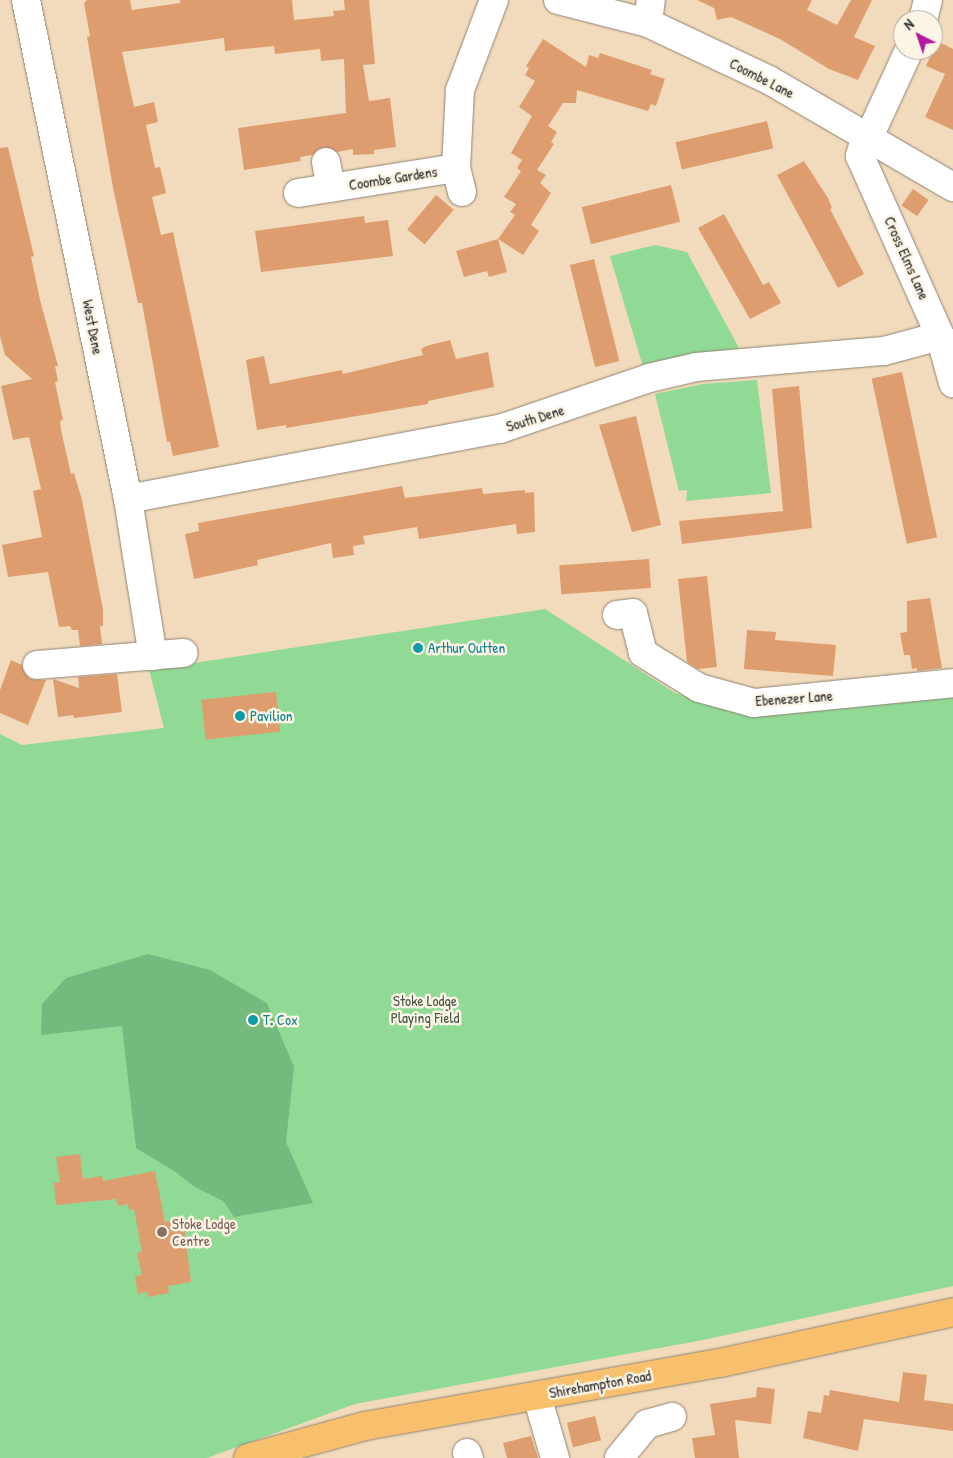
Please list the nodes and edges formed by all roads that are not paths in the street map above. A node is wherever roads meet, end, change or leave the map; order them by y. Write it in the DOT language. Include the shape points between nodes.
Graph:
graph roads {
  1 [pos="26,0"];
  2 [pos="494,0"];
  3 [pos="558,0"];
  4 [pos="649,11"];
  5 [pos="904,60"];
  6 [pos="867,137"];
  7 [pos="953,187"];
  8 [pos="298,193"];
  9 [pos="940,336"];
  10 [pos="953,383"];
  11 [pos="128,499"];
  12 [pos="617,615"];
  13 [pos="184,653"];
  14 [pos="154,656"];
  15 [pos="37,665"];
  16 [pos="953,683"];
  17 [pos="953,1312"];
  18 [pos="537,1396"];
  19 [pos="672,1417"];
  20 [pos="248,1458"];
  21 [pos="554,1458"];
  22 [pos="619,1458"];
  1 -- 11 [label="street, West Dene"];
  2 -- 8 [label="street, Coombe Gardens" via="460,90 459,180 328,175"];
  3 -- 4 [label="street, Coombe Lane"];
  4 -- 6 [label="street, Coombe Lane"];
  5 -- 6 [label="street, Cross Elms Lane"];
  6 -- 7 [label="street, Coombe Lane"];
  6 -- 9 [label="street, Cross Elms Lane" via="860,156"];
  9 -- 10 [label="street, Cross Elms Lane"];
  9 -- 11 [label="street, South Dene" via="884,351 696,367 649,378 500,429"];
  11 -- 14 [label="street, West Dene"];
  12 -- 16 [label="street, Ebenezer Lane" via="633,613 643,653 699,688 754,703"];
  13 -- 14 [label="street"];
  14 -- 15 [label="street"];
  17 -- 18 [label="main road, Shirehampton Road" via="720,1363"];
  18 -- 20 [label="main road, Shirehampton Road" via="364,1426"];
  18 -- 21 [label="street"];
  19 -- 22 [label="street" via="647,1424"];
}
